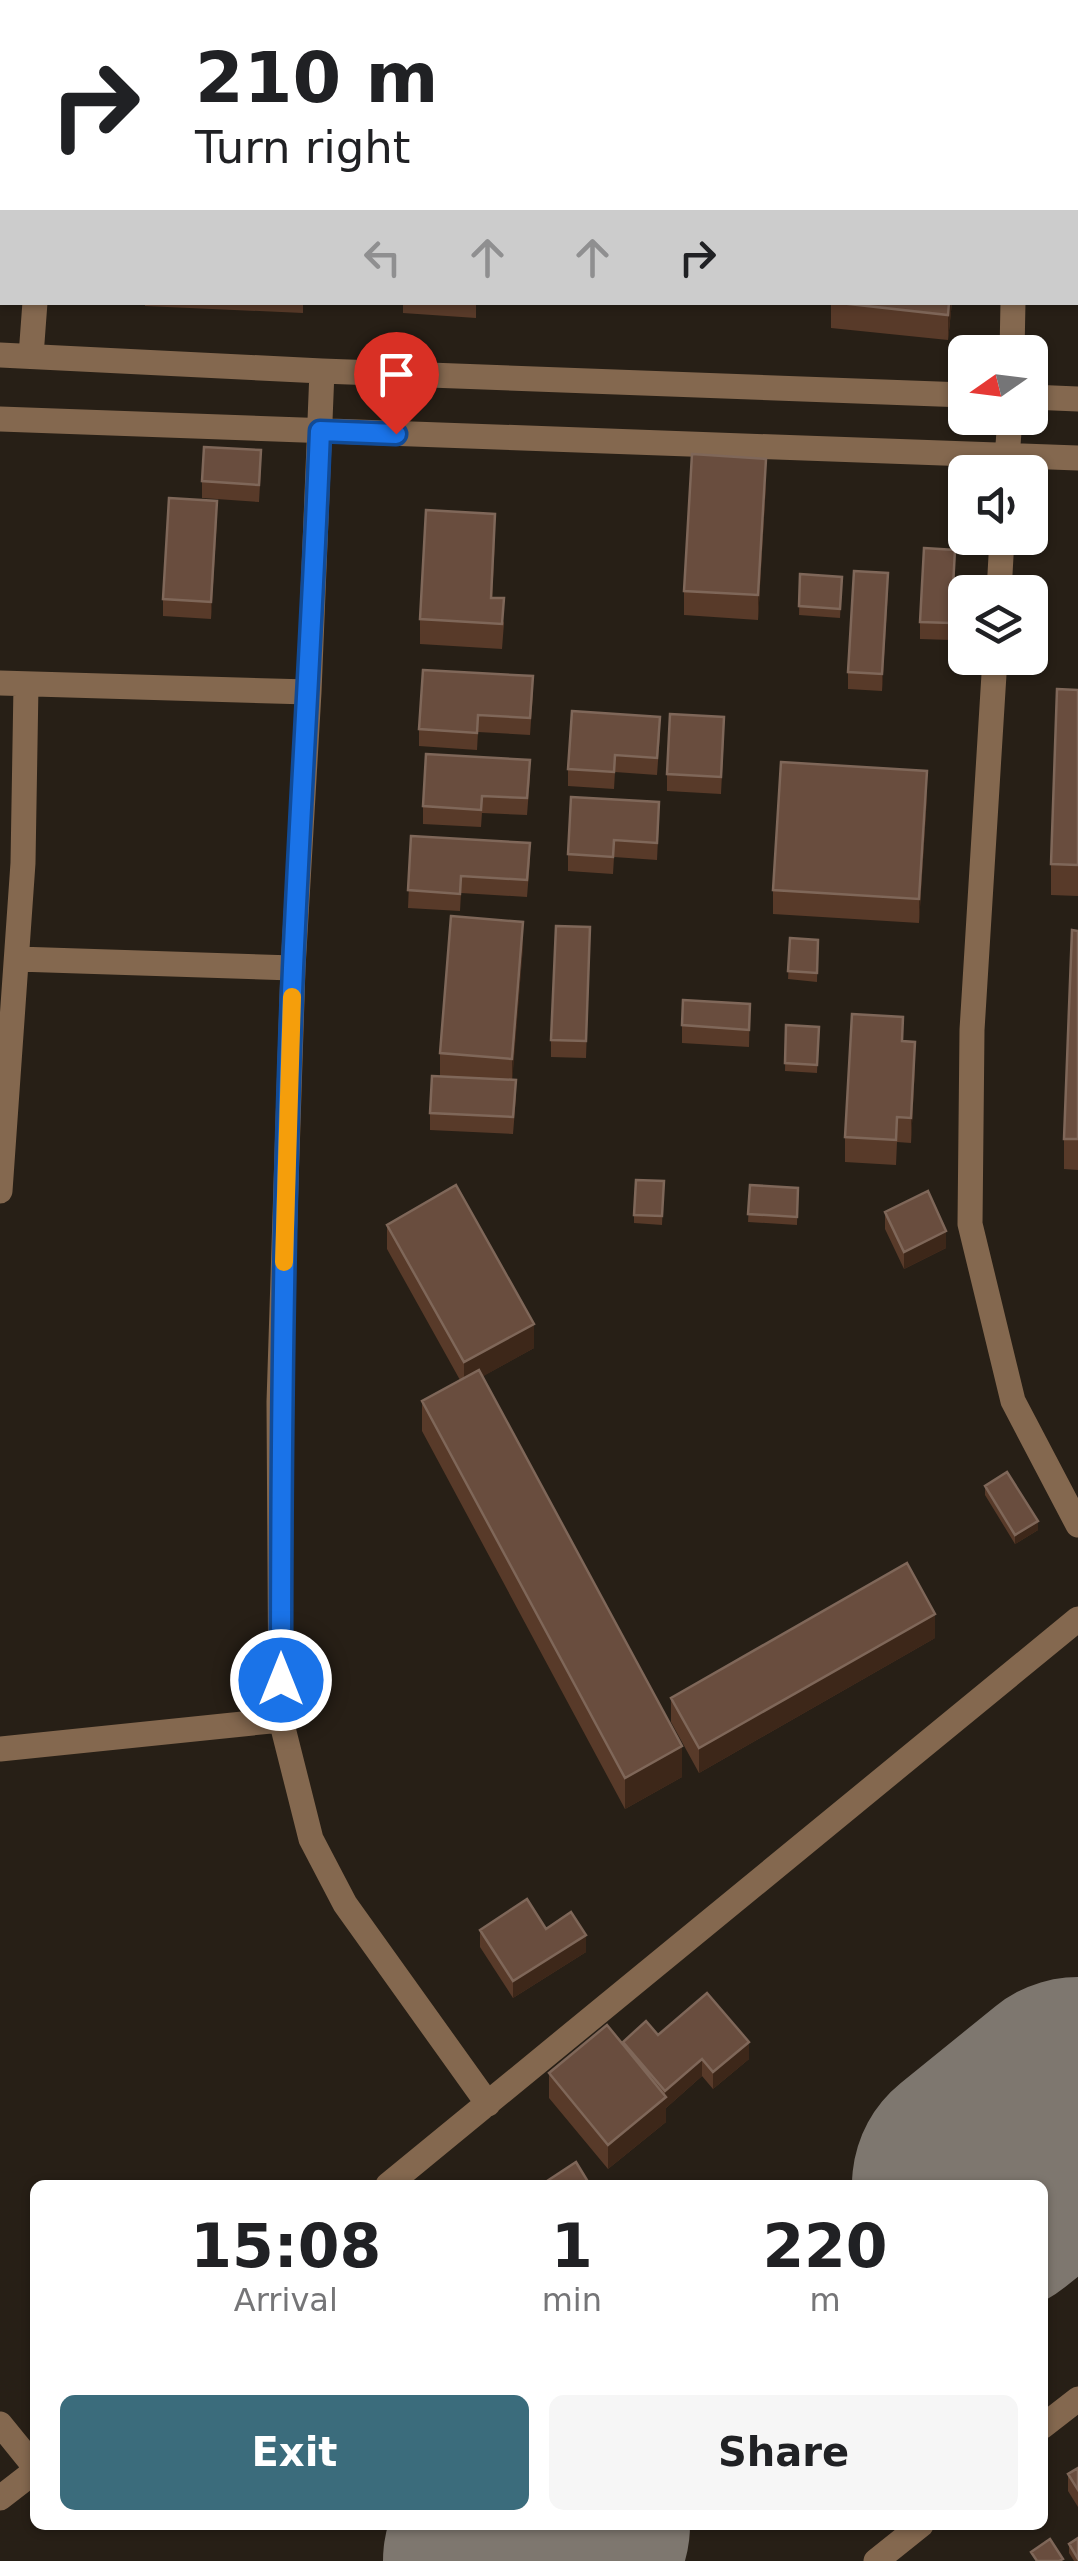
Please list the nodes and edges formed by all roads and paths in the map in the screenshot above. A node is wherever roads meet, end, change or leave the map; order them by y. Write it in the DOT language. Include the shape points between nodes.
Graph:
graph roads {
  1 [pos="35,305"];
  2 [pos="1013,305"];
  3 [pos="1012,335"];
  4 [pos="0,354"];
  5 [pos="31,356"];
  6 [pos="322,370"];
  7 [pos="948,394"];
  8 [pos="1048,397"];
  9 [pos="1078,398"];
  10 [pos="0,419"];
  11 [pos="320,431"];
  12 [pos="1078,458"];
  13 [pos="948,460"];
  14 [pos="1048,460"];
  15 [pos="994,675"];
  16 [pos="13,684"];
  17 [pos="310,692"];
  18 [pos="17,959"];
  19 [pos="293,968"];
  20 [pos="0,1192"];
  21 [pos="1078,1524"];
  22 [pos="1078,1618"];
  23 [pos="281,1720"];
  24 [pos="0,1748"];
  25 [pos="488,2104"];
  26 [pos="394,2180"];
  27 [pos="1078,2399"];
  28 [pos="1048,2422"];
  29 [pos="0,2424"];
  30 [pos="30,2463"];
  31 [pos="30,2473"];
  32 [pos="0,2498"];
  33 [pos="915,2530"];
  34 [pos="876,2561"];
  1 -- 5 [label="street"];
  2 -- 3 [label="street"];
  4 -- 5 [label="street"];
  5 -- 6 [label="street"];
  6 -- 7 [label="street"];
  6 -- 11 [label="street"];
  8 -- 9 [label="street"];
  10 -- 11 [label="street"];
  11 -- 13 [label="street"];
  11 -- 17 [label="street"];
  12 -- 14 [label="street"];
  15 -- 21 [label="street" via="972,1030 970,1224 1013,1401"];
  16 -- 17 [label="street"];
  16 -- 18 [label="street" via="23,863"];
  17 -- 19 [label="street"];
  18 -- 19 [label="street"];
  18 -- 20 [label="street"];
  19 -- 23 [label="street" via="280,1402"];
  22 -- 25 [label="street"];
  23 -- 24 [label="street"];
  23 -- 25 [label="street" via="310,1839 345,1904"];
  25 -- 26 [label="street"];
  27 -- 28 [label="street"];
  29 -- 30 [label="street"];
  31 -- 32 [label="street"];
  33 -- 34 [label="street"];
}
